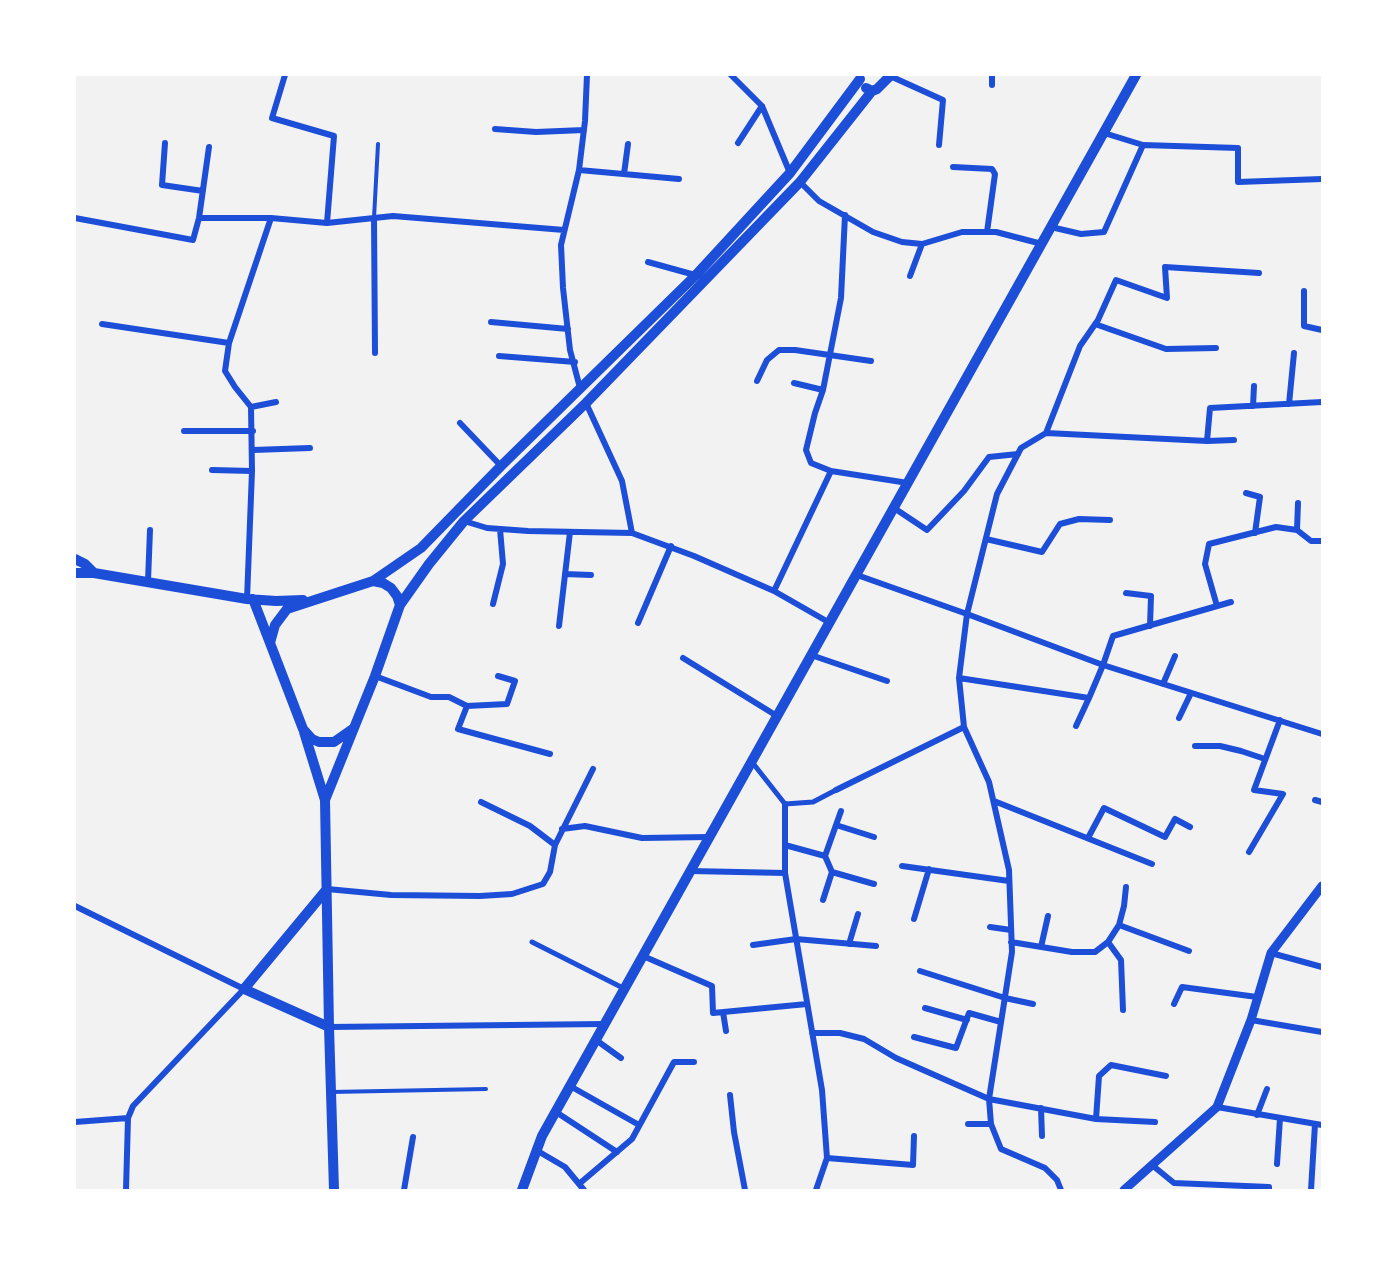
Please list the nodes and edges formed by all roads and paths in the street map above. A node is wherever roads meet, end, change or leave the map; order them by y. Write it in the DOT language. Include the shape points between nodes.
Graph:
graph roads {
  1 [pos="285,75"];
  2 [pos="587,75"];
  3 [pos="731,75"];
  4 [pos="891,75"];
  5 [pos="992,75"];
  6 [pos="1136,75"];
  7 [pos="860,77"];
  8 [pos="992,86"];
  9 [pos="872,91"];
  10 [pos="762,106"];
  11 [pos="495,129"];
  12 [pos="584,130"];
  13 [pos="1104,133"];
  14 [pos="738,143"];
  15 [pos="165,144"];
  16 [pos="378,144"];
  17 [pos="628,144"];
  18 [pos="939,145"];
  19 [pos="1143,145"];
  20 [pos="208,147"];
  21 [pos="954,167"];
  22 [pos="579,170"];
  23 [pos="790,173"];
  24 [pos="624,174"];
  25 [pos="678,179"];
  26 [pos="1322,179"];
  27 [pos="800,182"];
  28 [pos="203,191"];
  29 [pos="845,215"];
  30 [pos="75,218"];
  31 [pos="199,218"];
  32 [pos="272,218"];
  33 [pos="374,218"];
  34 [pos="327,223"];
  35 [pos="1051,226"];
  36 [pos="564,230"];
  37 [pos="987,232"];
  38 [pos="922,244"];
  39 [pos="1042,244"];
  40 [pos="648,262"];
  41 [pos="1259,273"];
  42 [pos="696,275"];
  43 [pos="910,276"];
  44 [pos="1304,291"];
  45 [pos="491,322"];
  46 [pos="102,324"];
  47 [pos="1095,324"];
  48 [pos="568,329"];
  49 [pos="1322,330"];
  50 [pos="229,343"];
  51 [pos="1216,348"];
  52 [pos="375,352"];
  53 [pos="1294,353"];
  54 [pos="500,356"];
  55 [pos="830,356"];
  56 [pos="871,361"];
  57 [pos="575,362"];
  58 [pos="757,381"];
  59 [pos="794,383"];
  60 [pos="1254,386"];
  61 [pos="580,388"];
  62 [pos="823,390"];
  63 [pos="276,402"];
  64 [pos="1322,402"];
  65 [pos="586,403"];
  66 [pos="1289,404"];
  67 [pos="1253,406"];
  68 [pos="251,407"];
  69 [pos="460,423"];
  70 [pos="184,431"];
  71 [pos="253,431"];
  72 [pos="1046,433"];
  73 [pos="534,434"];
  74 [pos="1234,440"];
  75 [pos="1207,441"];
  76 [pos="543,445"];
  77 [pos="310,448"];
  78 [pos="253,450"];
  79 [pos="1018,454"];
  80 [pos="501,466"];
  81 [pos="212,470"];
  82 [pos="252,471"];
  83 [pos="831,471"];
  84 [pos="908,483"];
  85 [pos="1246,493"];
  86 [pos="1298,503"];
  87 [pos="894,508"];
  88 [pos="1110,520"];
  89 [pos="464,521"];
  90 [pos="500,529"];
  91 [pos="150,530"];
  92 [pos="1297,530"];
  93 [pos="570,532"];
  94 [pos="1255,532"];
  95 [pos="632,533"];
  96 [pos="986,539"];
  97 [pos="1322,541"];
  98 [pos="671,546"];
  99 [pos="75,559"];
  100 [pos="75,573"];
  101 [pos="94,573"];
  102 [pos="565,574"];
  103 [pos="591,575"];
  104 [pos="856,575"];
  105 [pos="148,581"];
  106 [pos="373,581"];
  107 [pos="774,591"];
  108 [pos="1126,593"];
  109 [pos="250,599"];
  110 [pos="316,599"];
  111 [pos="1231,602"];
  112 [pos="493,604"];
  113 [pos="400,605"];
  114 [pos="1217,606"];
  115 [pos="967,614"];
  116 [pos="830,622"];
  117 [pos="638,623"];
  118 [pos="560,626"];
  119 [pos="1150,626"];
  120 [pos="270,643"];
  121 [pos="812,655"];
  122 [pos="1175,656"];
  123 [pos="682,658"];
  124 [pos="1103,665"];
  125 [pos="375,676"];
  126 [pos="498,676"];
  127 [pos="959,678"];
  128 [pos="887,681"];
  129 [pos="1163,684"];
  130 [pos="1191,693"];
  131 [pos="1089,698"];
  132 [pos="467,706"];
  133 [pos="777,716"];
  134 [pos="1179,718"];
  135 [pos="1280,720"];
  136 [pos="1076,726"];
  137 [pos="964,727"];
  138 [pos="354,728"];
  139 [pos="303,729"];
  140 [pos="1322,734"];
  141 [pos="1195,746"];
  142 [pos="550,754"];
  143 [pos="1265,759"];
  144 [pos="752,762"];
  145 [pos="593,769"];
  146 [pos="836,790"];
  147 [pos="325,800"];
  148 [pos="994,801"];
  149 [pos="481,802"];
  150 [pos="786,804"];
  151 [pos="841,811"];
  152 [pos="836,825"];
  153 [pos="1190,827"];
  154 [pos="562,829"];
  155 [pos="710,837"];
  156 [pos="874,837"];
  157 [pos="1088,838"];
  158 [pos="555,845"];
  159 [pos="785,845"];
  160 [pos="1249,852"];
  161 [pos="825,856"];
  162 [pos="1152,864"];
  163 [pos="902,866"];
  164 [pos="929,869"];
  165 [pos="691,871"];
  166 [pos="832,872"];
  167 [pos="785,873"];
  168 [pos="1009,880"];
  169 [pos="873,884"];
  170 [pos="1322,886"];
  171 [pos="1126,887"];
  172 [pos="327,889"];
  173 [pos="823,900"];
  174 [pos="75,906"];
  175 [pos="858,914"];
  176 [pos="1048,916"];
  177 [pos="914,919"];
  178 [pos="1119,926"];
  179 [pos="990,927"];
  180 [pos="1011,930"];
  181 [pos="796,939"];
  182 [pos="532,942"];
  183 [pos="1011,942"];
  184 [pos="1108,942"];
  185 [pos="849,944"];
  186 [pos="753,945"];
  187 [pos="876,946"];
  188 [pos="1041,947"];
  189 [pos="1189,951"];
  190 [pos="1271,953"];
  191 [pos="643,956"];
  192 [pos="1322,967"];
  193 [pos="920,971"];
  194 [pos="244,989"];
  195 [pos="625,989"];
  196 [pos="1257,997"];
  197 [pos="1005,998"];
  198 [pos="807,1004"];
  199 [pos="1033,1004"];
  200 [pos="1174,1004"];
  201 [pos="925,1008"];
  202 [pos="1123,1010"];
  203 [pos="723,1012"];
  204 [pos="967,1020"];
  205 [pos="1251,1020"];
  206 [pos="1001,1022"];
  207 [pos="605,1024"];
  208 [pos="329,1028"];
  209 [pos="726,1031"];
  210 [pos="1322,1032"];
  211 [pos="812,1033"];
  212 [pos="914,1037"];
  213 [pos="596,1040"];
  214 [pos="621,1058"];
  215 [pos="694,1062"];
  216 [pos="1166,1076"];
  217 [pos="570,1086"];
  218 [pos="486,1089"];
  219 [pos="1267,1089"];
  220 [pos="331,1092"];
  221 [pos="730,1095"];
  222 [pos="989,1098"];
  223 [pos="1217,1107"];
  224 [pos="1041,1108"];
  225 [pos="556,1112"];
  226 [pos="1257,1115"];
  227 [pos="128,1118"];
  228 [pos="1280,1118"];
  229 [pos="1096,1119"];
  230 [pos="75,1122"];
  231 [pos="1155,1122"];
  232 [pos="968,1124"];
  233 [pos="991,1124"];
  234 [pos="639,1125"];
  235 [pos="1318,1125"];
  236 [pos="914,1136"];
  237 [pos="1042,1136"];
  238 [pos="413,1137"];
  239 [pos="536,1150"];
  240 [pos="617,1152"];
  241 [pos="826,1158"];
  242 [pos="1277,1164"];
  243 [pos="1152,1166"];
  244 [pos="1174,1183"];
  245 [pos="579,1184"];
  246 [pos="1239,1188"];
  247 [pos="1269,1188"];
  248 [pos="126,1190"];
  249 [pos="334,1190"];
  250 [pos="404,1190"];
  251 [pos="522,1190"];
  252 [pos="584,1190"];
  253 [pos="745,1190"];
  254 [pos="816,1190"];
  255 [pos="1060,1190"];
  256 [pos="1124,1190"];
  257 [pos="1171,1190"];
  258 [pos="1311,1190"];
  1 -- 34 [label="street" via="272,118 334,136"];
  2 -- 12 [label="street"];
  3 -- 10 [label="street"];
  4 -- 9 [label="main road"];
  4 -- 18 [label="street" via="943,100"];
  5 -- 8 [label="street"];
  6 -- 13 [label="main road"];
  7 -- 9 [label="main road" via="862,84"];
  7 -- 23 [label="main road"];
  9 -- 27 [label="main road"];
  10 -- 14 [label="street"];
  10 -- 23 [label="street"];
  11 -- 12 [label="street"];
  12 -- 22 [label="street"];
  13 -- 19 [label="street"];
  13 -- 35 [label="main road"];
  15 -- 28 [label="street" via="162,185"];
  16 -- 33 [label="lane"];
  17 -- 24 [label="street"];
  19 -- 26 [label="street" via="1238,148 1238,182"];
  19 -- 35 [label="street" via="1104,231 1081,234"];
  20 -- 28 [label="street"];
  21 -- 37 [label="street" via="992,169 995,174"];
  22 -- 24 [label="street"];
  22 -- 36 [label="street"];
  23 -- 42 [label="main road"];
  24 -- 25 [label="street"];
  27 -- 29 [label="street" via="819,201"];
  27 -- 65 [label="main road"];
  28 -- 31 [label="street"];
  29 -- 38 [label="street" via="873,232"];
  29 -- 55 [label="street" via="841,298"];
  30 -- 31 [label="street" via="193,240"];
  31 -- 32 [label="street"];
  32 -- 34 [label="street"];
  32 -- 50 [label="street"];
  33 -- 34 [label="street"];
  33 -- 36 [label="street" via="393,216"];
  33 -- 52 [label="street"];
  35 -- 39 [label="main road"];
  36 -- 48 [label="street" via="562,277"];
  37 -- 38 [label="street" via="962,232"];
  37 -- 39 [label="street"];
  38 -- 43 [label="street"];
  39 -- 84 [label="main road"];
  40 -- 42 [label="street"];
  41 -- 47 [label="street" via="1165,267 1167,298 1116,280"];
  42 -- 61 [label="main road"];
  44 -- 49 [label="street" via="1304,326"];
  45 -- 48 [label="street"];
  46 -- 50 [label="street"];
  47 -- 51 [label="street" via="1166,349"];
  47 -- 72 [label="street" via="1080,346"];
  48 -- 57 [label="street"];
  50 -- 68 [label="street" via="225,371"];
  53 -- 66 [label="street"];
  54 -- 57 [label="street"];
  55 -- 56 [label="street"];
  55 -- 58 [label="street" via="779,350 767,360"];
  55 -- 62 [label="street"];
  57 -- 61 [label="street"];
  59 -- 62 [label="street"];
  60 -- 67 [label="street"];
  61 -- 73 [label="main road"];
  62 -- 83 [label="street" via="806,450 811,463"];
  63 -- 68 [label="street"];
  64 -- 66 [label="street"];
  65 -- 76 [label="main road"];
  65 -- 95 [label="street" via="622,482"];
  66 -- 67 [label="street"];
  67 -- 75 [label="street" via="1210,408"];
  68 -- 71 [label="street"];
  69 -- 80 [label="street"];
  70 -- 71 [label="street"];
  71 -- 78 [label="street"];
  72 -- 75 [label="street"];
  72 -- 79 [label="street"];
  73 -- 76 [label="main road"];
  73 -- 80 [label="main road"];
  74 -- 75 [label="street"];
  76 -- 89 [label="main road"];
  77 -- 78 [label="street"];
  78 -- 82 [label="street"];
  79 -- 87 [label="street" via="989,457 927,530"];
  79 -- 96 [label="street" via="997,494"];
  80 -- 106 [label="main road" via="421,548"];
  81 -- 82 [label="street"];
  82 -- 109 [label="street"];
  83 -- 84 [label="street"];
  83 -- 107 [label="street"];
  84 -- 87 [label="main road"];
  85 -- 94 [label="street" via="1260,497"];
  86 -- 92 [label="street"];
  87 -- 104 [label="main road"];
  88 -- 96 [label="street" via="1079,519 1060,524 1042,552"];
  89 -- 90 [label="street"];
  89 -- 113 [label="main road"];
  90 -- 93 [label="street"];
  90 -- 112 [label="street" via="503,564"];
  91 -- 105 [label="street"];
  92 -- 94 [label="street" via="1276,527"];
  92 -- 97 [label="street" via="1311,541"];
  93 -- 95 [label="street"];
  93 -- 102 [label="street"];
  94 -- 114 [label="street" via="1209,544 1205,564"];
  95 -- 98 [label="street"];
  96 -- 115 [label="street"];
  98 -- 107 [label="street"];
  98 -- 117 [label="street"];
  99 -- 101 [label="main road"];
  100 -- 101 [label="main road"];
  101 -- 105 [label="main road"];
  102 -- 103 [label="street"];
  102 -- 118 [label="street"];
  104 -- 115 [label="street"];
  104 -- 116 [label="main road"];
  105 -- 109 [label="main road"];
  106 -- 110 [label="main road"];
  106 -- 113 [label="main road" via="391,588"];
  107 -- 116 [label="street"];
  108 -- 119 [label="street" via="1151,596"];
  109 -- 110 [label="main road"];
  109 -- 120 [label="main road"];
  110 -- 120 [label="main road" via="287,609 275,625"];
  111 -- 114 [label="street"];
  113 -- 125 [label="main road"];
  114 -- 119 [label="street"];
  115 -- 124 [label="street"];
  115 -- 127 [label="street"];
  116 -- 121 [label="main road"];
  119 -- 124 [label="street" via="1113,636"];
  120 -- 139 [label="main road"];
  121 -- 128 [label="street"];
  121 -- 133 [label="main road"];
  122 -- 129 [label="street"];
  123 -- 133 [label="street"];
  124 -- 129 [label="street"];
  124 -- 131 [label="street"];
  125 -- 132 [label="street"];
  125 -- 138 [label="main road"];
  126 -- 132 [label="street" via="515,681 507,704"];
  127 -- 131 [label="street"];
  127 -- 137 [label="street"];
  129 -- 130 [label="street"];
  130 -- 134 [label="street"];
  130 -- 135 [label="street"];
  131 -- 136 [label="street"];
  132 -- 142 [label="street" via="458,729"];
  133 -- 144 [label="main road"];
  135 -- 140 [label="street"];
  135 -- 143 [label="street"];
  137 -- 146 [label="street"];
  137 -- 148 [label="street"];
  138 -- 139 [label="main road" via="334,742 319,742"];
  138 -- 147 [label="main road"];
  139 -- 147 [label="main road"];
  141 -- 143 [label="street" via="1220,746"];
  143 -- 160 [label="street" via="1254,790 1283,794"];
  144 -- 150 [label="street"];
  144 -- 155 [label="main road"];
  145 -- 154 [label="street"];
  146 -- 150 [label="street" via="813,802"];
  147 -- 172 [label="main road"];
  148 -- 157 [label="street"];
  148 -- 168 [label="street"];
  149 -- 158 [label="street" via="530,826"];
  150 -- 159 [label="street"];
  151 -- 152 [label="street"];
  152 -- 156 [label="street"];
  152 -- 161 [label="street"];
  153 -- 157 [label="street" via="1175,819 1165,837 1104,808"];
  154 -- 155 [label="street" via="585,826 642,838"];
  154 -- 158 [label="street"];
  155 -- 165 [label="main road"];
  157 -- 162 [label="street"];
  158 -- 172 [label="street" via="550,872 543,884 512,894 391,895"];
  159 -- 161 [label="street"];
  159 -- 167 [label="street"];
  161 -- 166 [label="street"];
  163 -- 164 [label="street"];
  164 -- 168 [label="street"];
  164 -- 177 [label="street"];
  165 -- 167 [label="street"];
  165 -- 191 [label="main road"];
  166 -- 169 [label="street"];
  166 -- 173 [label="street"];
  167 -- 181 [label="street"];
  168 -- 180 [label="street"];
  170 -- 190 [label="street"];
  171 -- 178 [label="street"];
  172 -- 194 [label="main road"];
  172 -- 208 [label="main road"];
  174 -- 194 [label="street"];
  175 -- 185 [label="street"];
  176 -- 188 [label="street"];
  178 -- 184 [label="street"];
  178 -- 189 [label="street"];
  179 -- 180 [label="street"];
  180 -- 183 [label="street"];
  181 -- 185 [label="street"];
  181 -- 186 [label="street"];
  181 -- 198 [label="street"];
  182 -- 195 [label="street"];
  183 -- 188 [label="street"];
  183 -- 197 [label="street"];
  184 -- 188 [label="street" via="1095,952"];
  184 -- 202 [label="street" via="1121,960"];
  185 -- 187 [label="street"];
  190 -- 192 [label="street"];
  190 -- 196 [label="street"];
  191 -- 195 [label="main road"];
  191 -- 203 [label="street" via="712,986 713,1013"];
  193 -- 197 [label="street"];
  194 -- 208 [label="main road"];
  194 -- 227 [label="street" via="133,1106"];
  195 -- 207 [label="main road"];
  196 -- 200 [label="street" via="1182,987"];
  196 -- 205 [label="street"];
  197 -- 199 [label="street"];
  197 -- 206 [label="street"];
  198 -- 203 [label="street"];
  198 -- 211 [label="street"];
  201 -- 204 [label="street"];
  203 -- 209 [label="street"];
  204 -- 206 [label="street" via="969,1013"];
  204 -- 212 [label="street" via="956,1048"];
  205 -- 210 [label="street"];
  205 -- 223 [label="street"];
  206 -- 222 [label="street"];
  207 -- 208 [label="street"];
  207 -- 213 [label="main road"];
  208 -- 220 [label="main road"];
  211 -- 222 [label="street" via="840,1033 864,1039 897,1058"];
  211 -- 241 [label="street" via="822,1090"];
  213 -- 214 [label="street"];
  213 -- 217 [label="main road"];
  215 -- 234 [label="street" via="674,1062"];
  216 -- 229 [label="street" via="1111,1065 1099,1076"];
  217 -- 225 [label="main road"];
  217 -- 234 [label="street"];
  218 -- 220 [label="lane"];
  219 -- 226 [label="street"];
  220 -- 249 [label="main road"];
  221 -- 253 [label="street"];
  222 -- 224 [label="street"];
  222 -- 233 [label="street"];
  223 -- 226 [label="street"];
  223 -- 243 [label="street"];
  224 -- 229 [label="street"];
  224 -- 237 [label="street"];
  225 -- 239 [label="main road"];
  225 -- 240 [label="street"];
  226 -- 228 [label="street"];
  227 -- 230 [label="street"];
  227 -- 248 [label="street"];
  228 -- 235 [label="street"];
  228 -- 242 [label="street"];
  229 -- 231 [label="street"];
  232 -- 233 [label="street"];
  233 -- 255 [label="street" via="1001,1149 1045,1168 1057,1180"];
  234 -- 240 [label="street" via="632,1139"];
  235 -- 258 [label="street"];
  236 -- 241 [label="street" via="913,1165"];
  238 -- 250 [label="street"];
  239 -- 245 [label="street" via="565,1167"];
  239 -- 251 [label="main road"];
  240 -- 245 [label="street"];
  241 -- 254 [label="street"];
  243 -- 244 [label="street"];
  243 -- 256 [label="street"];
  244 -- 246 [label="street"];
  244 -- 257 [label="street"];
  245 -- 252 [label="street"];
  246 -- 247 [label="street"];
}
